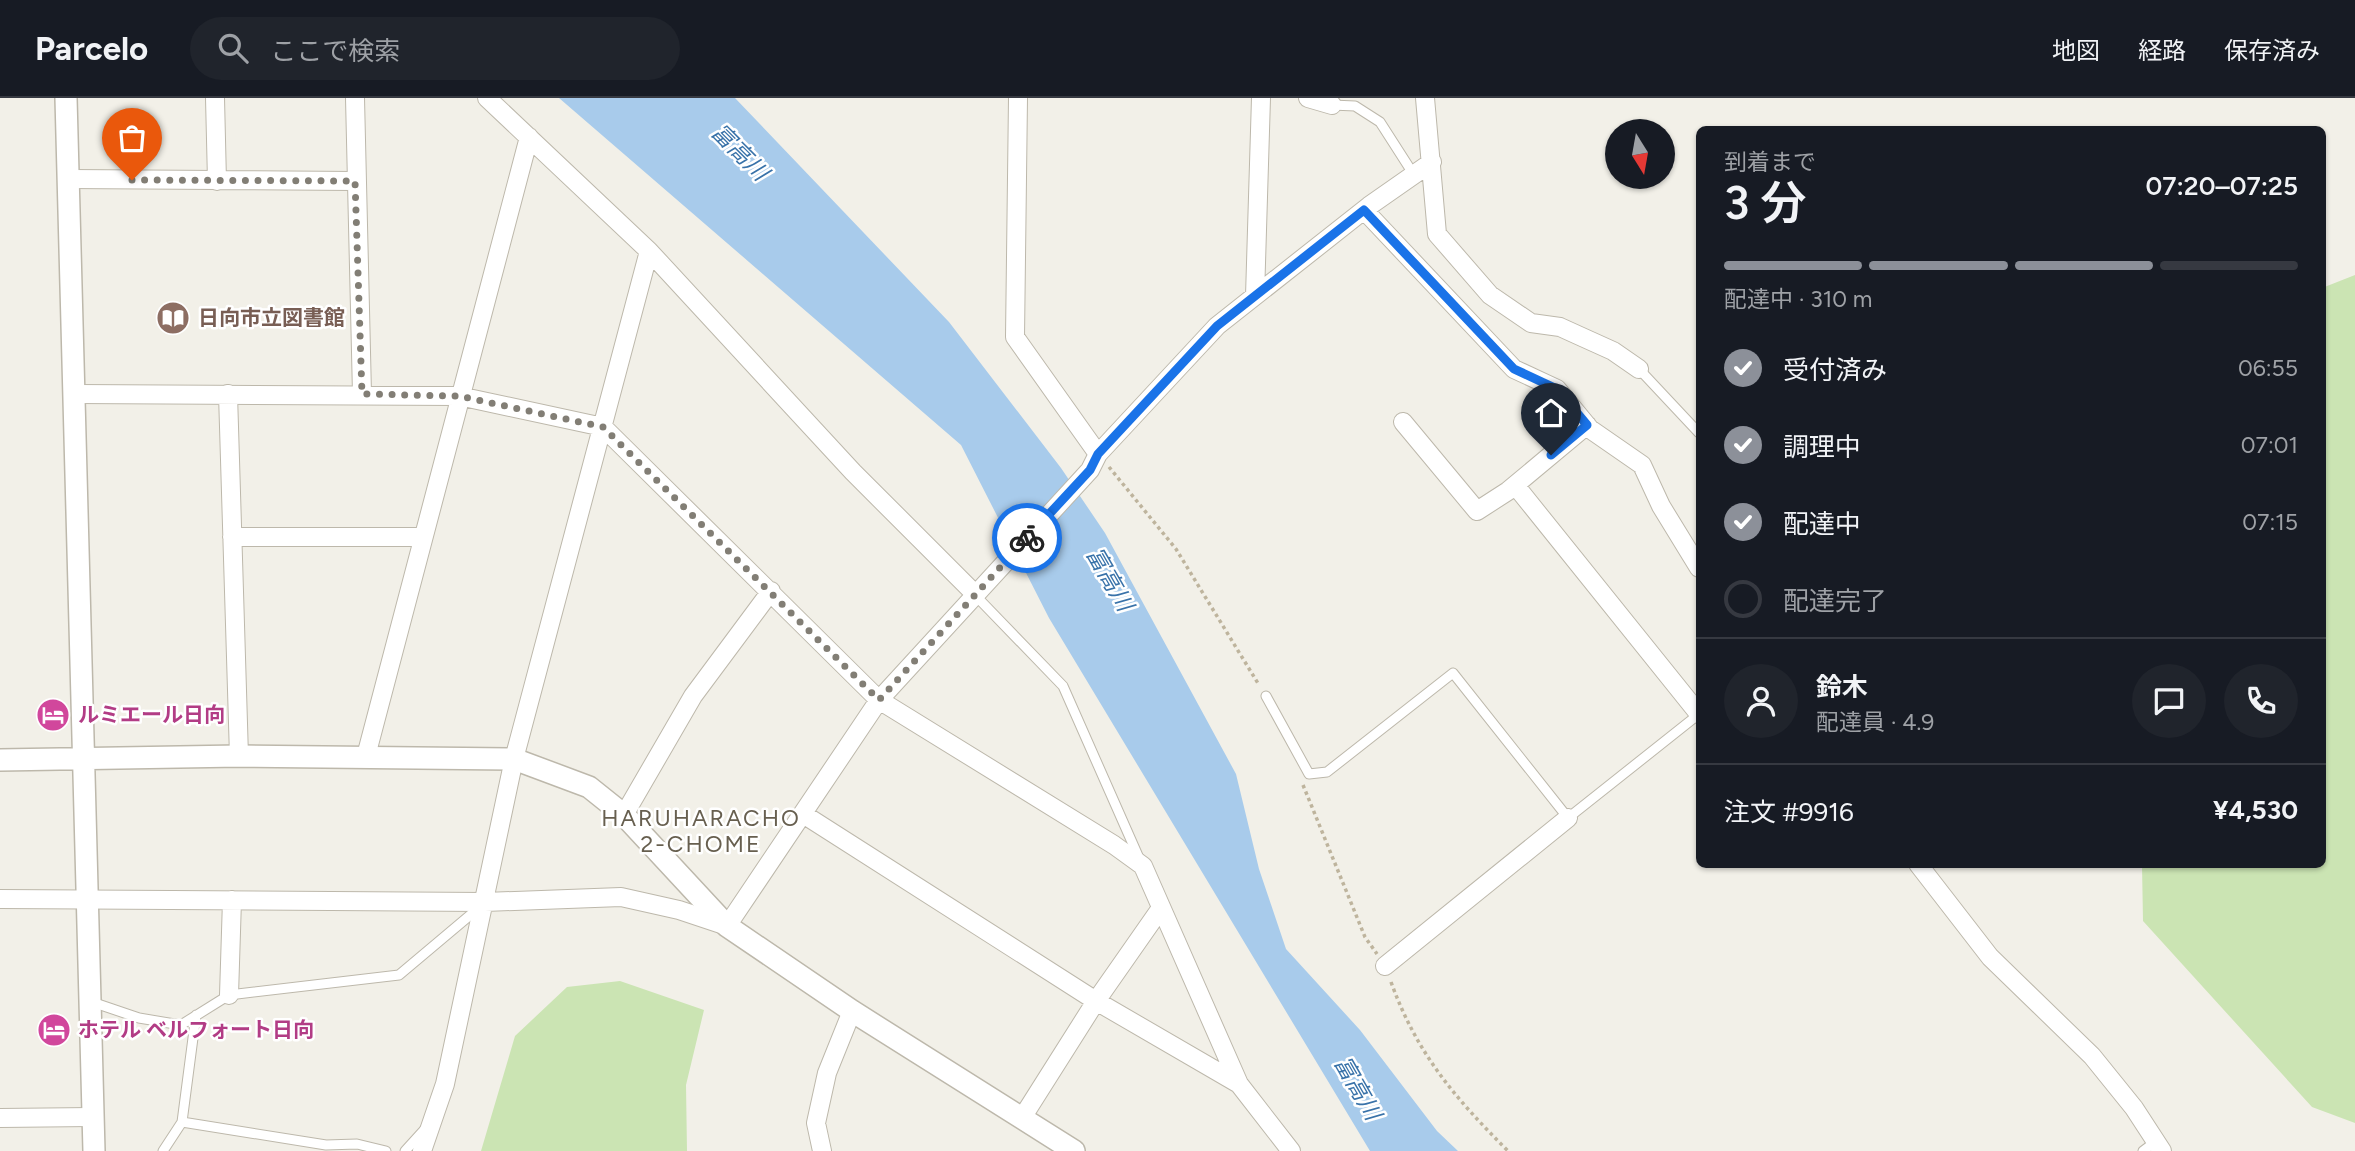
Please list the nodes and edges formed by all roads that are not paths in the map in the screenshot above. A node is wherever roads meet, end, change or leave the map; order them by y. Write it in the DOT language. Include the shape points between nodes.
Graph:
graph roads {
  1 [pos="66,98"];
  2 [pos="215,98"];
  3 [pos="355,98"];
  4 [pos="487,98"];
  5 [pos="1018,98"];
  6 [pos="1261,98"];
  7 [pos="1308,98"];
  8 [pos="1425,98"];
  9 [pos="1332,105"];
  10 [pos="528,137"];
  11 [pos="1432,162"];
  12 [pos="1414,175"];
  13 [pos="69,179"];
  14 [pos="216,181"];
  15 [pos="355,181"];
  16 [pos="1364,210"];
  17 [pos="649,251"];
  18 [pos="1255,296"];
  19 [pos="1639,369"];
  20 [pos="76,394"];
  21 [pos="228,394"];
  22 [pos="362,394"];
  23 [pos="459,396"];
  24 [pos="1402,422"];
  25 [pos="1587,425"];
  26 [pos="603,427"];
  27 [pos="1696,430"];
  28 [pos="1094,462"];
  29 [pos="1515,485"];
  30 [pos="232,537"];
  31 [pos="423,537"];
  32 [pos="1696,563"];
  33 [pos="771,591"];
  34 [pos="974,593"];
  35 [pos="1266,696"];
  36 [pos="879,700"];
  37 [pos="1696,710"];
  38 [pos="1696,716"];
  39 [pos="239,756"];
  40 [pos="366,756"];
  41 [pos="81,758"];
  42 [pos="514,759"];
  43 [pos="0,760"];
  44 [pos="803,814"];
  45 [pos="625,815"];
  46 [pos="1568,818"];
  47 [pos="1143,866"];
  48 [pos="1921,868"];
  49 [pos="86,898"];
  50 [pos="0,899"];
  51 [pos="232,900"];
  52 [pos="485,902"];
  53 [pos="1161,908"];
  54 [pos="727,926"];
  55 [pos="1385,966"];
  56 [pos="229,995"];
  57 [pos="89,1001"];
  58 [pos="1097,1001"];
  59 [pos="852,1011"];
  60 [pos="196,1015"];
  61 [pos="1239,1084"];
  62 [pos="92,1117"];
  63 [pos="0,1118"];
  64 [pos="1022,1118"];
  65 [pos="435,1119"];
  66 [pos="182,1122"];
  67 [pos="2153,1148"];
  68 [pos="94,1151"];
  69 [pos="163,1151"];
  70 [pos="386,1151"];
  71 [pos="404,1151"];
  72 [pos="422,1151"];
  73 [pos="822,1151"];
  74 [pos="1074,1151"];
  75 [pos="1292,1151"];
  1 -- 13 [label="street"];
  2 -- 14 [label="street"];
  3 -- 15 [label="street"];
  4 -- 10 [label="street"];
  5 -- 28 [label="street" via="1014,337"];
  6 -- 18 [label="street"];
  7 -- 9 [label="street"];
  8 -- 11 [label="street"];
  9 -- 12 [label="lane" via="1355,106 1380,122"];
  10 -- 17 [label="street"];
  10 -- 23 [label="street"];
  11 -- 12 [label="street"];
  11 -- 19 [label="street" via="1437,234 1490,295 1531,323 1560,327 1613,351"];
  12 -- 16 [label="street"];
  13 -- 14 [label="street"];
  13 -- 20 [label="street"];
  14 -- 15 [label="street"];
  15 -- 22 [label="street"];
  16 -- 18 [label="street"];
  16 -- 25 [label="street" via="1514,369 1557,389"];
  17 -- 26 [label="street"];
  17 -- 34 [label="street" via="853,472"];
  18 -- 28 [label="street" via="1217,326"];
  19 -- 27 [label="lane"];
  20 -- 21 [label="street"];
  20 -- 41 [label="street"];
  21 -- 22 [label="street"];
  21 -- 30 [label="street"];
  22 -- 23 [label="street"];
  23 -- 26 [label="street"];
  23 -- 31 [label="street"];
  24 -- 29 [label="street" via="1477,511"];
  25 -- 29 [label="street"];
  25 -- 32 [label="street" via="1642,465"];
  26 -- 33 [label="street"];
  26 -- 42 [label="street"];
  28 -- 34 [label="street"];
  29 -- 37 [label="street"];
  30 -- 31 [label="street"];
  30 -- 39 [label="street"];
  31 -- 40 [label="street"];
  33 -- 36 [label="street"];
  33 -- 45 [label="street" via="693,696"];
  34 -- 36 [label="street"];
  34 -- 47 [label="lane" via="1063,686"];
  35 -- 46 [label="lane" via="1309,774 1327,772 1453,673"];
  36 -- 44 [label="street"];
  36 -- 47 [label="street"];
  38 -- 46 [label="lane"];
  39 -- 40 [label="street"];
  39 -- 41 [label="street"];
  40 -- 42 [label="street"];
  41 -- 43 [label="street"];
  41 -- 49 [label="street"];
  42 -- 45 [label="street" via="589,787"];
  42 -- 52 [label="street"];
  44 -- 54 [label="street"];
  44 -- 58 [label="street"];
  45 -- 54 [label="street"];
  46 -- 55 [label="street"];
  47 -- 53 [label="street"];
  48 -- 67 [label="street" via="1990,957 2091,1056 2134,1108"];
  49 -- 50 [label="street"];
  49 -- 51 [label="street"];
  49 -- 57 [label="street"];
  51 -- 52 [label="street"];
  51 -- 56 [label="street"];
  52 -- 54 [label="street" via="621,897"];
  52 -- 56 [label="lane" via="399,975"];
  52 -- 65 [label="street"];
  53 -- 58 [label="street"];
  53 -- 61 [label="street"];
  54 -- 59 [label="street"];
  56 -- 60 [label="lane"];
  57 -- 60 [label="lane" via="181,1026"];
  57 -- 62 [label="street"];
  58 -- 61 [label="street"];
  58 -- 64 [label="street"];
  59 -- 64 [label="street"];
  59 -- 73 [label="street" via="827,1073 818,1111"];
  60 -- 66 [label="lane"];
  61 -- 75 [label="street"];
  62 -- 63 [label="street"];
  62 -- 68 [label="street"];
  64 -- 74 [label="street"];
  65 -- 71 [label="lane"];
  65 -- 72 [label="street"];
  66 -- 69 [label="lane"];
  66 -- 70 [label="lane"];
}
